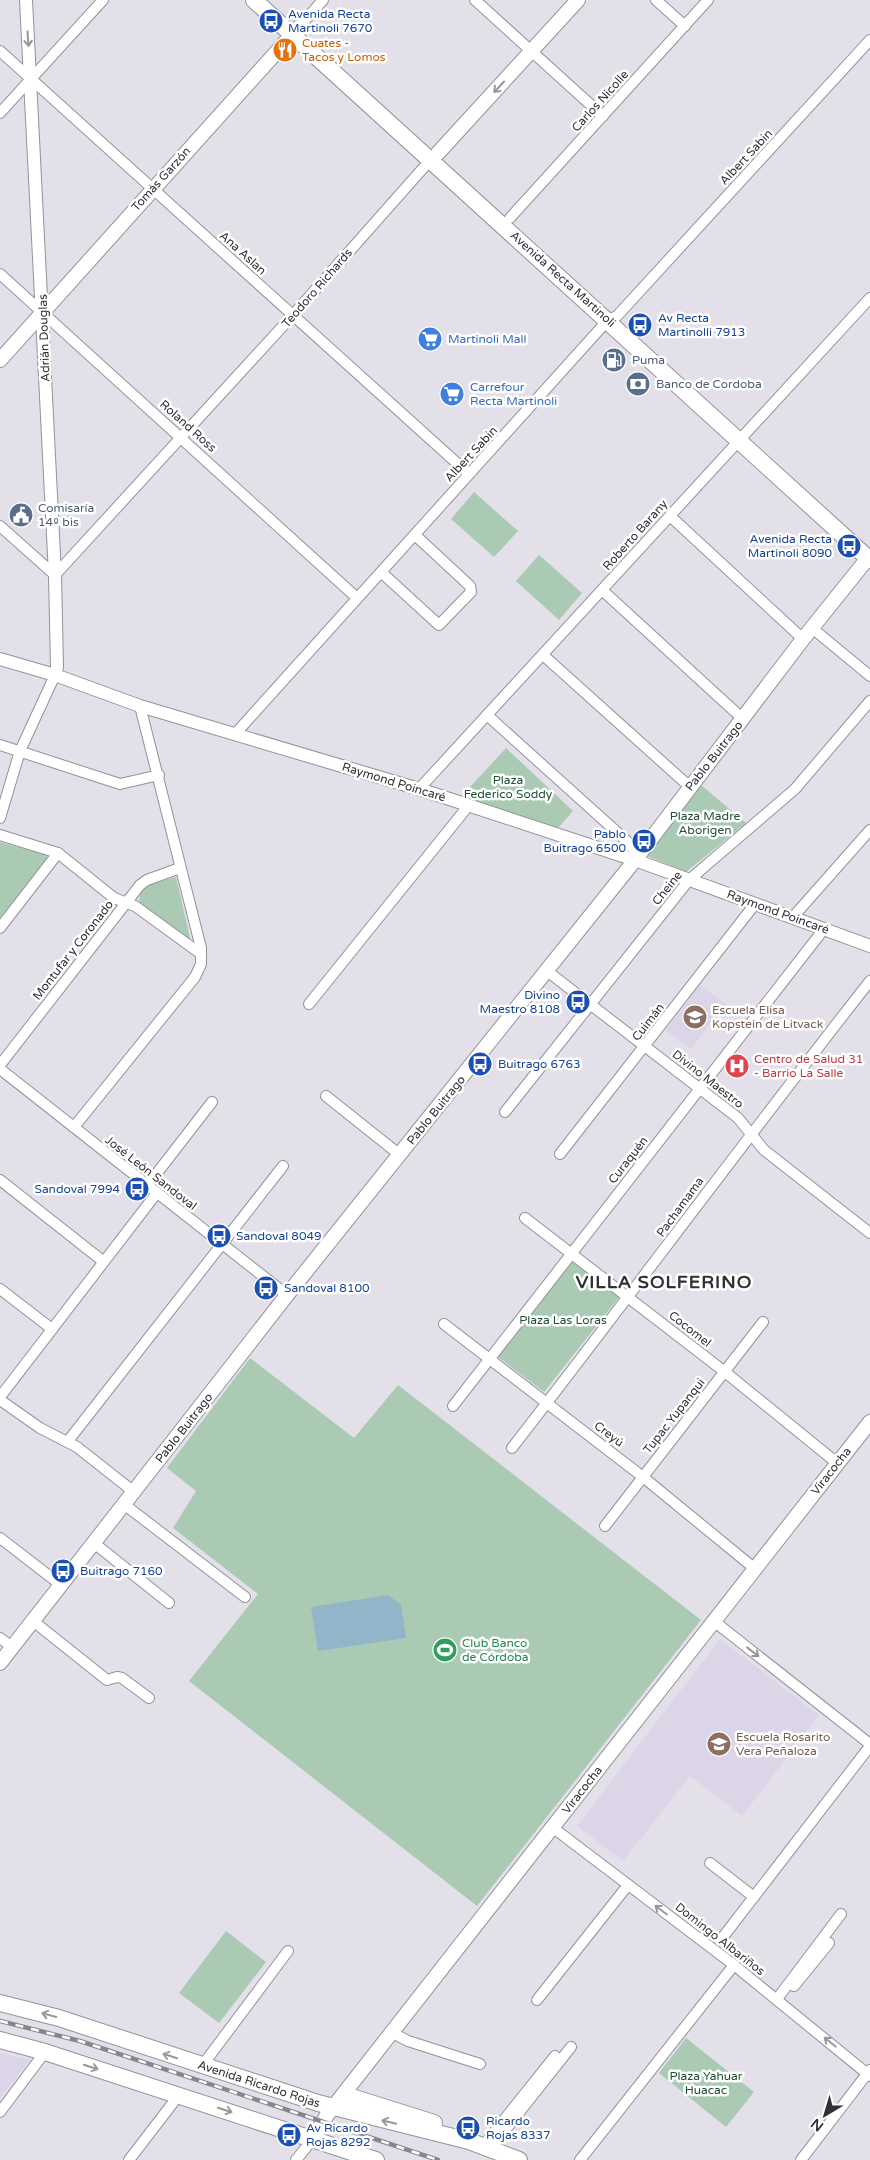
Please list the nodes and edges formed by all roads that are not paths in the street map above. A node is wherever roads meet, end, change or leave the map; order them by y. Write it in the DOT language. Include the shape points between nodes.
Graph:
graph roads {
  1 [pos="26,0"];
  2 [pos="103,0"];
  3 [pos="254,0"];
  4 [pos="269,0"];
  5 [pos="323,0"];
  6 [pos="475,0"];
  7 [pos="578,0"];
  8 [pos="656,0"];
  9 [pos="708,0"];
  10 [pos="685,26"];
  11 [pos="296,31"];
  12 [pos="870,40"];
  13 [pos="0,51"];
  14 [pos="532,51"];
  15 [pos="31,78"];
  16 [pos="0,113"];
  17 [pos="603,116"];
  18 [pos="434,156"];
  19 [pos="153,188"];
  20 [pos="510,218"];
  21 [pos="0,274"];
  22 [pos="870,298"];
  23 [pos="43,312"];
  24 [pos="293,315"];
  25 [pos="613,318"];
  26 [pos="0,360"];
  27 [pos="743,436"];
  28 [pos="182,437"];
  29 [pos="469,474"];
  30 [pos="670,516"];
  31 [pos="0,526"];
  32 [pos="415,535"];
  33 [pos="870,555"];
  34 [pos="381,572"];
  35 [pos="55,575"];
  36 [pos="602,590"];
  37 [pos="357,598"];
  38 [pos="807,633"];
  39 [pos="542,655"];
  40 [pos="0,659"];
  41 [pos="55,675"];
  42 [pos="870,676"];
  43 [pos="870,701"];
  44 [pos="140,706"];
  45 [pos="488,715"];
  46 [pos="743,718"];
  47 [pos="236,733"];
  48 [pos="0,745"];
  49 [pos="20,751"];
  50 [pos="159,775"];
  51 [pos="690,787"];
  52 [pos="419,789"];
  53 [pos="469,805"];
  54 [pos="0,818"];
  55 [pos="870,830"];
  56 [pos="0,835"];
  57 [pos="58,853"];
  58 [pos="636,858"];
  59 [pos="180,868"];
  60 [pos="689,880"];
  61 [pos="127,902"];
  62 [pos="756,904"];
  63 [pos="792,917"];
  64 [pos="0,928"];
  65 [pos="824,930"];
  66 [pos="870,946"];
  67 [pos="202,954"];
  68 [pos="547,971"];
  69 [pos="870,982"];
  70 [pos="309,1004"];
  71 [pos="590,1004"];
  72 [pos="644,1046"];
  73 [pos="0,1067"];
  74 [pos="700,1088"];
  75 [pos="326,1096"];
  76 [pos="212,1102"];
  77 [pos="505,1112"];
  78 [pos="74,1127"];
  79 [pos="750,1133"];
  80 [pos="560,1154"];
  81 [pos="400,1155"];
  82 [pos="283,1166"];
  83 [pos="0,1180"];
  84 [pos="146,1186"];
  85 [pos="156,1194"];
  86 [pos="525,1218"];
  87 [pos="870,1233"];
  88 [pos="222,1244"];
  89 [pos="571,1253"];
  90 [pos="104,1262"];
  91 [pos="0,1289"];
  92 [pos="287,1295"];
  93 [pos="629,1298"];
  94 [pos="763,1322"];
  95 [pos="444,1324"];
  96 [pos="52,1329"];
  97 [pos="488,1359"];
  98 [pos="725,1372"];
  99 [pos="0,1398"];
  100 [pos="547,1403"];
  101 [pos="453,1406"];
  102 [pos="870,1422"];
  103 [pos="68,1442"];
  104 [pos="512,1448"];
  105 [pos="837,1463"];
  106 [pos="644,1477"];
  107 [pos="134,1492"];
  108 [pos="125,1505"];
  109 [pos="605,1526"];
  110 [pos="0,1538"];
  111 [pos="94,1543"];
  112 [pos="754,1568"];
  113 [pos="61,1585"];
  114 [pos="245,1597"];
  115 [pos="169,1603"];
  116 [pos="33,1621"];
  117 [pos="715,1622"];
  118 [pos="0,1638"];
  119 [pos="12,1647"];
  120 [pos="0,1663"];
  121 [pos="149,1698"];
  122 [pos="870,1745"];
  123 [pos="552,1827"];
  124 [pos="710,1863"];
  125 [pos="628,1885"];
  126 [pos="754,1897"];
  127 [pos="841,1914"];
  128 [pos="723,1937"];
  129 [pos="829,1943"];
  130 [pos="288,1951"];
  131 [pos="734,1965"];
  132 [pos="537,2000"];
  133 [pos="779,2001"];
  134 [pos="0,2003"];
  135 [pos="393,2033"];
  136 [pos="0,2040"];
  137 [pos="571,2047"];
  138 [pos="45,2052"];
  139 [pos="555,2056"];
  140 [pos="480,2064"];
  141 [pos="202,2066"];
  142 [pos="869,2073"];
  143 [pos="179,2095"];
  144 [pos="344,2095"];
  145 [pos="333,2108"];
  146 [pos="0,2112"];
  147 [pos="313,2139"];
  148 [pos="490,2142"];
  149 [pos="129,2160"];
  150 [pos="296,2160"];
  151 [pos="376,2160"];
  152 [pos="519,2160"];
  153 [pos="523,2160"];
  154 [pos="580,2160"];
  155 [pos="801,2160"];
  1 -- 15 [label="street, Adrián Douglas, one-way"];
  2 -- 15 [label="street"];
  3 -- 11 [label="main road, Avenida Recta Martinoli"];
  4 -- 11 [label="main road, Avenida Recta Martinoli"];
  5 -- 11 [label="street, Tomás Garzón"];
  6 -- 14 [label="street"];
  7 -- 14 [label="main road, Teodoro Richards"];
  8 -- 10 [label="street"];
  9 -- 10 [label="street, Carlos Nicolle"];
  10 -- 17 [label="street, Carlos Nicolle"];
  11 -- 18 [label="main road, Avenida Recta Martinoli"];
  11 -- 19 [label="main road, Tomás Garzón"];
  12 -- 25 [label="street, Albert Sabin"];
  13 -- 15 [label="street, Ana Aslan"];
  14 -- 17 [label="street"];
  14 -- 18 [label="main road, Teodoro Richards, one-way"];
  15 -- 16 [label="street"];
  15 -- 19 [label="street, Ana Aslan"];
  15 -- 23 [label="street, Adrián Douglas"];
  17 -- 20 [label="street, Carlos Nicolle"];
  18 -- 20 [label="main road, Avenida Recta Martinoli"];
  18 -- 24 [label="street, Teodoro Richards"];
  18 -- 25 [label="main road, Avenida Recta Martinoli"];
  19 -- 23 [label="main road, Tomás Garzón"];
  19 -- 24 [label="street, Ana Aslan"];
  20 -- 25 [label="main road, Avenida Recta Martinoli"];
  21 -- 23 [label="street, Roland Ross"];
  22 -- 27 [label="street, Roberto Barany"];
  23 -- 26 [label="main road, Tomás Garzón"];
  23 -- 28 [label="street, Roland Ross"];
  23 -- 35 [label="street, Adrián Douglas"];
  24 -- 28 [label="street, Teodoro Richards"];
  24 -- 29 [label="street, Ana Aslan"];
  25 -- 27 [label="main road, Avenida Recta Martinoli"];
  25 -- 29 [label="street, Albert Sabin"];
  27 -- 30 [label="street, Roberto Barany"];
  27 -- 33 [label="main road, Avenida Recta Martinoli"];
  28 -- 35 [label="street, Teodoro Richards"];
  28 -- 37 [label="street, Roland Ross"];
  29 -- 32 [label="street, Albert Sabin"];
  30 -- 36 [label="street, Roberto Barany"];
  30 -- 38 [label="street"];
  31 -- 35 [label="street"];
  32 -- 34 [label="street, Albert Sabin"];
  32 -- 34 [label="street" via="470,586 471,592 439,625"];
  33 -- 38 [label="main road, Pablo Buitrago"];
  34 -- 37 [label="street, Albert Sabin"];
  35 -- 41 [label="street, Adrián Douglas"];
  36 -- 39 [label="street, Roberto Barany"];
  36 -- 46 [label="street"];
  37 -- 47 [label="street, Albert Sabin"];
  38 -- 42 [label="street"];
  38 -- 46 [label="main road, Pablo Buitrago"];
  39 -- 45 [label="street, Roberto Barany"];
  39 -- 51 [label="street"];
  40 -- 41 [label="street, Raymond Poincaré"];
  41 -- 44 [label="street, Raymond Poincaré"];
  41 -- 49 [label="street"];
  43 -- 60 [label="street, Cheine" via="795,789"];
  44 -- 47 [label="street, Raymond Poincaré"];
  44 -- 50 [label="street"];
  45 -- 52 [label="street, Roberto Barany"];
  45 -- 58 [label="street" via="629,843"];
  46 -- 51 [label="main road, Pablo Buitrago"];
  47 -- 52 [label="street, Raymond Poincaré"];
  48 -- 49 [label="street"];
  49 -- 50 [label="street" via="120,784"];
  49 -- 54 [label="street"];
  50 -- 59 [label="street"];
  51 -- 58 [label="main road, Pablo Buitrago"];
  52 -- 53 [label="street, Raymond Poincaré"];
  53 -- 58 [label="street, Raymond Poincaré"];
  53 -- 70 [label="street"];
  55 -- 63 [label="street"];
  56 -- 57 [label="street"];
  57 -- 61 [label="street" via="114,898"];
  57 -- 64 [label="street"];
  58 -- 60 [label="street, Raymond Poincaré"];
  58 -- 68 [label="main road, Pablo Buitrago"];
  59 -- 61 [label="street, Montufar y Coronado" via="147,880"];
  59 -- 67 [label="street"];
  60 -- 62 [label="street, Raymond Poincaré"];
  60 -- 71 [label="street, Cheine"];
  61 -- 67 [label="street"];
  61 -- 73 [label="street, Montufar y Coronado"];
  62 -- 63 [label="street, Raymond Poincaré"];
  62 -- 72 [label="street, Cuimán"];
  63 -- 65 [label="street, Raymond Poincaré"];
  65 -- 66 [label="street, Raymond Poincaré"];
  65 -- 74 [label="street, Curaquén"];
  67 -- 78 [label="street" via="194,978"];
  68 -- 71 [label="street, Divino Maestro"];
  68 -- 81 [label="main road, Pablo Buitrago"];
  69 -- 79 [label="street, Pachamama"];
  71 -- 72 [label="street, Divino Maestro"];
  71 -- 77 [label="street, Cheine"];
  72 -- 74 [label="street, Divino Maestro"];
  72 -- 80 [label="street, Cuimán"];
  73 -- 78 [label="street, José León Sandoval"];
  74 -- 79 [label="street, Divino Maestro" via="738,1118"];
  74 -- 89 [label="street, Curaquén"];
  75 -- 81 [label="street"];
  76 -- 84 [label="street"];
  78 -- 84 [label="street, José León Sandoval"];
  79 -- 87 [label="street, Divino Maestro" via="764,1150"];
  79 -- 93 [label="street, Pachamama"];
  81 -- 92 [label="main road, Pablo Buitrago"];
  82 -- 88 [label="street"];
  83 -- 90 [label="street"];
  84 -- 85 [label="street, José León Sandoval"];
  85 -- 88 [label="street, José León Sandoval"];
  85 -- 90 [label="street"];
  86 -- 89 [label="street, Cocomel"];
  88 -- 92 [label="street, José León Sandoval"];
  88 -- 103 [label="street"];
  89 -- 93 [label="street, Cocomel"];
  89 -- 97 [label="street, Curaquén"];
  90 -- 96 [label="street"];
  91 -- 96 [label="street"];
  92 -- 107 [label="main road, Pablo Buitrago"];
  93 -- 98 [label="street, Cocomel"];
  93 -- 100 [label="street, Pachamama"];
  94 -- 98 [label="street, Tupac Yupanqui"];
  95 -- 97 [label="street, Creyú"];
  96 -- 99 [label="street"];
  97 -- 100 [label="street, Creyú"];
  97 -- 101 [label="street, Curaquén"];
  98 -- 105 [label="street, Cocomel"];
  98 -- 106 [label="street, Tupac Yupanqui"];
  99 -- 103 [label="street" via="40,1428"];
  100 -- 104 [label="street, Pachamama"];
  100 -- 106 [label="street, Creyú"];
  102 -- 105 [label="main road, Viracocha"];
  103 -- 107 [label="street"];
  105 -- 112 [label="main road, Viracocha"];
  106 -- 109 [label="street, Tupac Yupanqui"];
  106 -- 112 [label="street, Creyú"];
  107 -- 108 [label="main road, Pablo Buitrago"];
  108 -- 111 [label="main road, Pablo Buitrago"];
  108 -- 114 [label="street"];
  110 -- 113 [label="street"];
  111 -- 113 [label="main road, Pablo Buitrago"];
  111 -- 115 [label="street"];
  112 -- 117 [label="main road, Viracocha"];
  113 -- 116 [label="main road, Pablo Buitrago"];
  116 -- 119 [label="main road, Pablo Buitrago"];
  116 -- 121 [label="street" via="107,1680 122,1678"];
  117 -- 122 [label="street, one-way"];
  117 -- 123 [label="main road, Viracocha"];
  118 -- 119 [label="street"];
  119 -- 120 [label="main road, Pablo Buitrago"];
  122 -- 126 [label="street"];
  123 -- 125 [label="street, Domingo Albariños"];
  123 -- 135 [label="main road, Viracocha"];
  124 -- 126 [label="street"];
  131 -- 125 [label="street, Domingo Albariños, one-way"];
  125 -- 132 [label="street"];
  126 -- 128 [label="street"];
  127 -- 133 [label="street"];
  129 -- 133 [label="street"];
  130 -- 141 [label="street"];
  131 -- 133 [label="street, Domingo Albariños"];
  131 -- 154 [label="street"];
  142 -- 133 [label="street, Domingo Albariños, one-way"];
  141 -- 134 [label="main road, Avenida Ricardo Rojas, one-way" via="59,2018"];
  135 -- 140 [label="street" via="408,2041"];
  135 -- 144 [label="main road, Viracocha"];
  136 -- 138 [label="main road"];
  137 -- 148 [label="street"];
  138 -- 143 [label="main road, one-way"];
  138 -- 146 [label="street"];
  139 -- 148 [label="street"];
  141 -- 145 [label="main road, Avenida Ricardo Rojas"];
  142 -- 155 [label="street"];
  143 -- 147 [label="main road, one-way"];
  143 -- 149 [label="street"];
  144 -- 145 [label="main road, Viracocha"];
  144 -- 148 [label="main road"];
  145 -- 147 [label="main road, Viracocha"];
  152 -- 145 [label="main road, Avenida Ricardo Rojas, one-way" via="469,2141"];
  147 -- 150 [label="street, Viracocha"];
  147 -- 151 [label="main road"];
  148 -- 153 [label="main road"];
}
